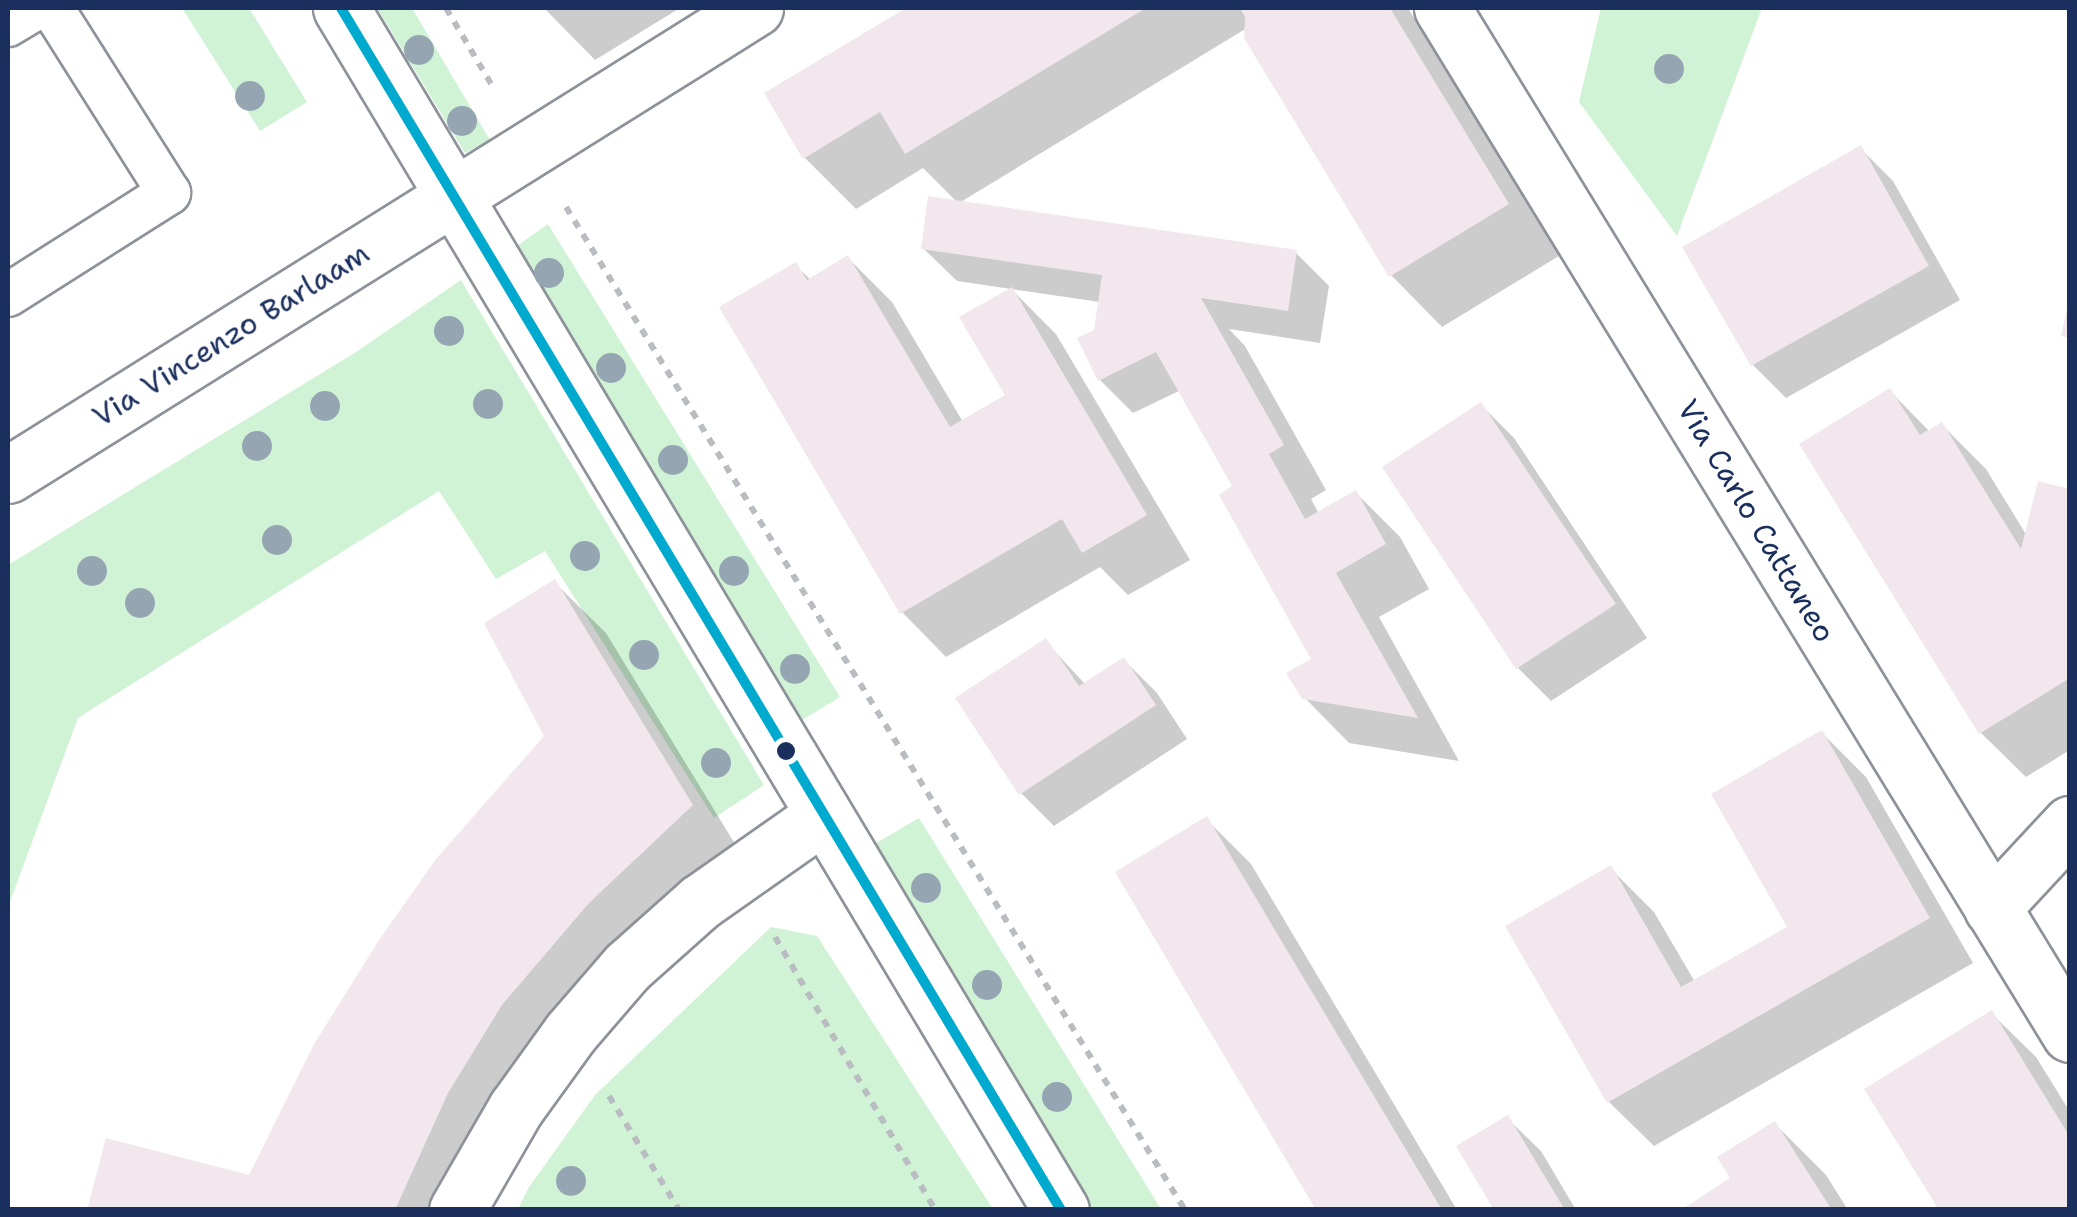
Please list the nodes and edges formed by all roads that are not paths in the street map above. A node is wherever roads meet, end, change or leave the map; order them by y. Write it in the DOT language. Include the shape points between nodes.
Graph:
graph roads {
  1 [pos="36,8"];
  2 [pos="52,8"];
  3 [pos="341,8"];
  4 [pos="754,8"];
  5 [pos="1442,8"];
  6 [pos="8,25"];
  7 [pos="455,195"];
  8 [pos="8,295"];
  9 [pos="8,475"];
  10 [pos="824,815"];
  11 [pos="2070,824"];
  12 [pos="1992,908"];
  13 [pos="2070,1034"];
  14 [pos="456,1210"];
  15 [pos="1062,1210"];
  1 -- 6 [label="lane"];
  2 -- 8 [label="lane" via="169,193"];
  3 -- 7 [label="street"];
  4 -- 7 [label="street, Via Vincenzo Barlaam"];
  5 -- 12 [label="street, Via Carlo Cattaneo"];
  7 -- 9 [label="street, Via Vincenzo Barlaam"];
  7 -- 10 [label="street"];
  10 -- 14 [label="street" via="700,902 628,966 516,1108"];
  10 -- 15 [label="street"];
  11 -- 12 [label="street"];
  12 -- 13 [label="street, Via Carlo Cattaneo"];
}
